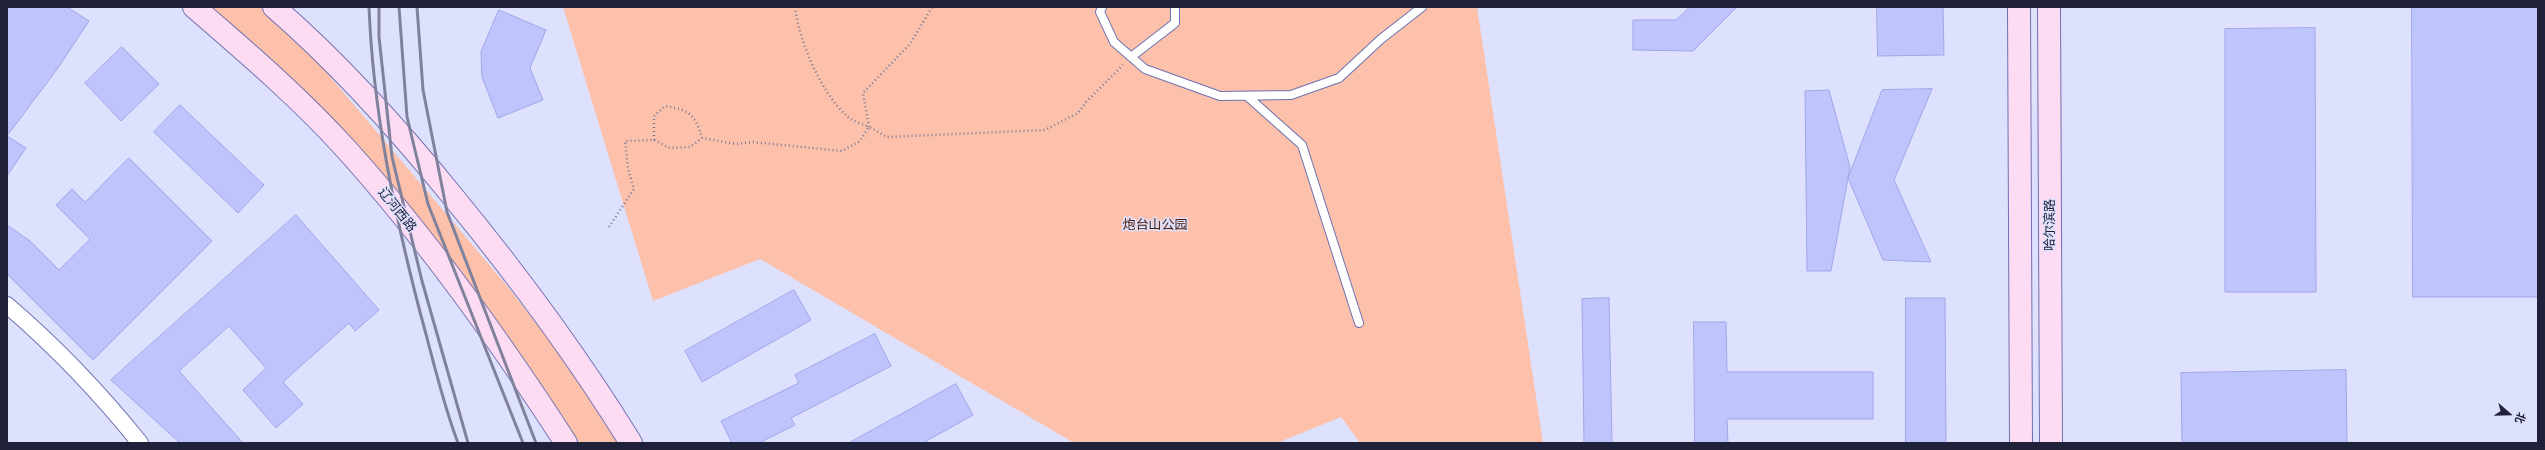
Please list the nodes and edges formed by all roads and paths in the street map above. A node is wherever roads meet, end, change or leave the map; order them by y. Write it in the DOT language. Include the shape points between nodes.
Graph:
graph roads {
  1 [pos="194,7"];
  2 [pos="795,7"];
  3 [pos="932,7"];
  4 [pos="1102,7"];
  5 [pos="1175,7"];
  6 [pos="1422,7"];
  7 [pos="2019,7"];
  8 [pos="2049,7"];
  9 [pos="281,9"];
  10 [pos="1131,57"];
  11 [pos="1247,96"];
  12 [pos="869,127"];
  13 [pos="702,138"];
  14 [pos="654,140"];
  15 [pos="609,227"];
  16 [pos="7,306"];
  17 [pos="1359,323"];
  18 [pos="546,412"];
  19 [pos="140,443"];
  20 [pos="556,443"];
  21 [pos="566,443"];
  22 [pos="631,443"];
  23 [pos="2020,443"];
  24 [pos="2051,443"];
  1 -- 18 [label="main road, 辽河西路" via="250,55 346,150 441,266"];
  2 -- 12 [label="path" via="797,25 826,93 848,118"];
  3 -- 12 [label="path" via="910,44 863,93"];
  4 -- 10 [label="lane" via="1100,12 1114,42"];
  5 -- 10 [label="lane" via="1175,23"];
  6 -- 11 [label="lane" via="1381,39 1340,78 1291,94"];
  7 -- 23 [label="main road"];
  8 -- 24 [label="main road, 哈尔滨路"];
  9 -- 22 [label="main road" via="374,103 476,225 530,294 592,381"];
  10 -- 11 [label="lane" via="1145,70 1220,96"];
  10 -- 12 [label="path" via="1078,113 1045,130 887,137"];
  11 -- 17 [label="lane" via="1302,145"];
  12 -- 13 [label="path" via="860,141 842,151 753,142 736,144"];
  13 -- 14 [label="path" via="690,147 670,148"];
  13 -- 14 [label="path" via="697,121 683,109 665,106 654,116"];
  14 -- 15 [label="path" via="625,141 628,169 634,189"];
  16 -- 19 [label="street" via="38,331 108,403"];
  18 -- 20 [label="lane"];
  18 -- 21 [label="main road, 辽河西路"];
}
